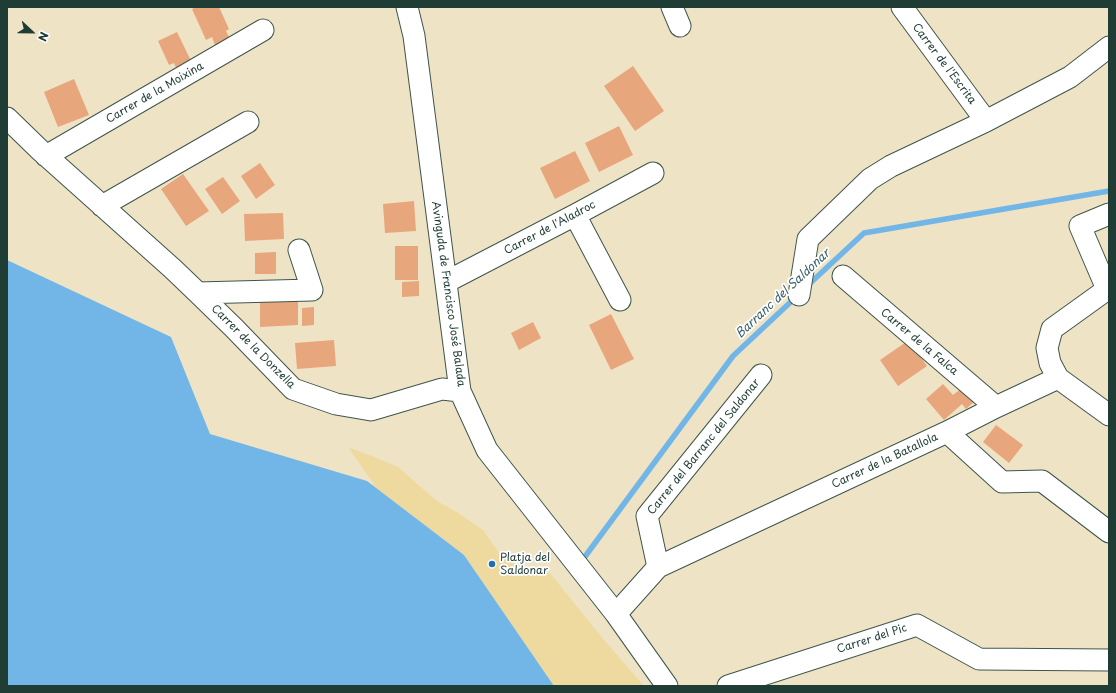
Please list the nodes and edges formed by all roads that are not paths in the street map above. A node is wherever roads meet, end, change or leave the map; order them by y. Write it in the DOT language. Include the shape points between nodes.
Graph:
graph roads {
  1 [pos="407,7"];
  2 [pos="902,7"];
  3 [pos="263,30"];
  4 [pos="1109,47"];
  5 [pos="7,118"];
  6 [pos="986,121"];
  7 [pos="248,122"];
  8 [pos="46,156"];
  9 [pos="653,173"];
  10 [pos="102,206"];
  11 [pos="1109,214"];
  12 [pos="575,215"];
  13 [pos="299,250"];
  14 [pos="843,276"];
  15 [pos="446,282"];
  16 [pos="1108,289"];
  17 [pos="198,293"];
  18 [pos="799,295"];
  19 [pos="620,300"];
  20 [pos="761,375"];
  21 [pos="1058,378"];
  22 [pos="460,391"];
  23 [pos="996,407"];
  24 [pos="1109,414"];
  25 [pos="947,432"];
  26 [pos="1109,532"];
  27 [pos="658,567"];
  28 [pos="611,607"];
  29 [pos="1109,660"];
  30 [pos="667,686"];
  31 [pos="728,686"];
  1 -- 15 [label="street, Avinguda de Francisco José Balada" via="414,36"];
  2 -- 6 [label="street, Carrer de l'Escrita"];
  3 -- 8 [label="street, Carrer de la Moixina"];
  4 -- 6 [label="street" via="1070,77"];
  5 -- 8 [label="street, Carrer de la Donzella"];
  6 -- 18 [label="street" via="891,166 870,179 808,239"];
  7 -- 10 [label="street"];
  8 -- 10 [label="street, Carrer de la Donzella"];
  9 -- 12 [label="street, Carrer de l'Aladroc"];
  10 -- 17 [label="street, Carrer de la Donzella"];
  11 -- 16 [label="street" via="1080,226"];
  12 -- 15 [label="street, Carrer de l'Aladroc"];
  12 -- 19 [label="street"];
  13 -- 17 [label="street" via="312,290"];
  14 -- 23 [label="street, Carrer de la Falca"];
  15 -- 22 [label="street, Avinguda de Francisco José Balada"];
  16 -- 21 [label="street" via="1052,329 1047,348 1050,363"];
  17 -- 22 [label="street, Carrer de la Donzella" via="293,389 336,404 371,410 442,389"];
  20 -- 27 [label="street, Carrer del Barranc del Saldonar" via="647,516"];
  21 -- 23 [label="street, Carrer de la Batallola"];
  21 -- 24 [label="street"];
  22 -- 28 [label="street, Avinguda de Francisco José Balada" via="487,450"];
  23 -- 25 [label="street, Carrer de la Batallola"];
  25 -- 26 [label="street" via="1002,482 1042,481"];
  25 -- 27 [label="street, Carrer de la Batallola"];
  27 -- 28 [label="street, Carrer de la Batallola"];
  28 -- 30 [label="street, Avinguda de Francisco José Balada"];
  29 -- 31 [label="street, Carrer del Pic" via="979,659 917,625"];
}
